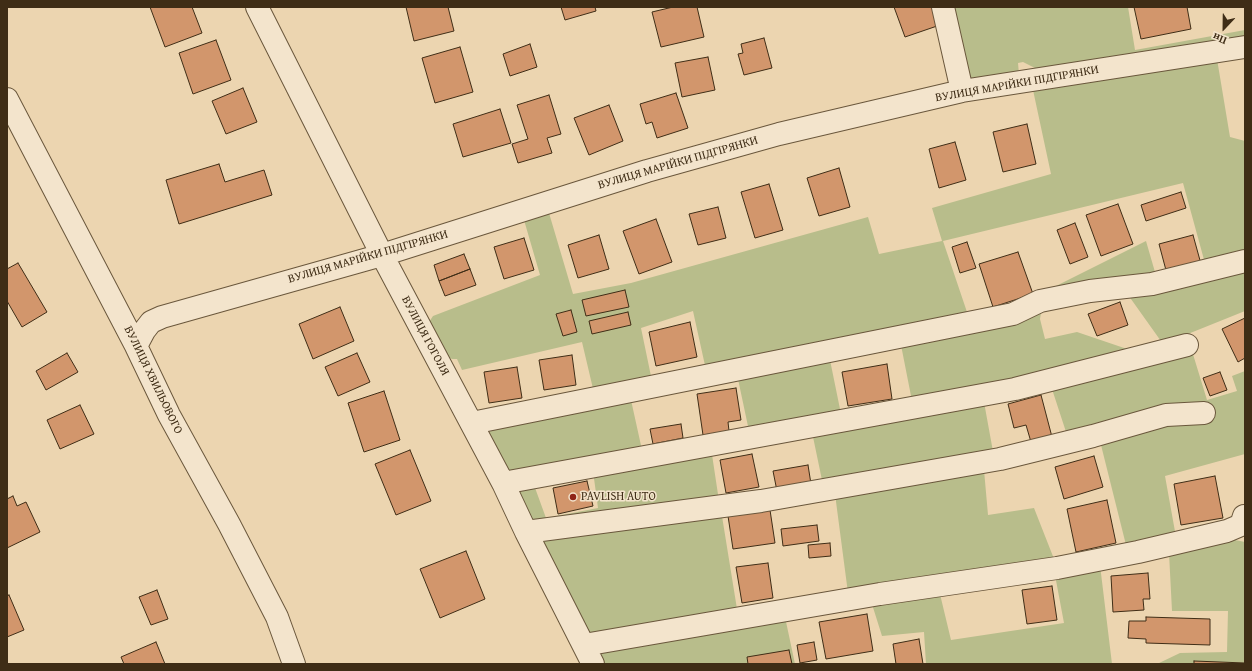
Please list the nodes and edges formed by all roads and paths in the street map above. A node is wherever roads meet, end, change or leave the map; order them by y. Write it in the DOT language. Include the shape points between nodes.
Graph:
graph roads {
  1 [pos="257,7"];
  2 [pos="943,7"];
  3 [pos="1245,47"];
  4 [pos="962,91"];
  5 [pos="7,98"];
  6 [pos="382,254"];
  7 [pos="1245,262"];
  8 [pos="1187,345"];
  9 [pos="136,346"];
  10 [pos="1204,413"];
  11 [pos="472,424"];
  12 [pos="503,483"];
  13 [pos="1244,516"];
  14 [pos="526,532"];
  15 [pos="589,655"];
  16 [pos="294,664"];
  1 -- 6 [label="street, ВУЛИЦЯ ГОГОЛЯ"];
  2 -- 4 [label="street"];
  3 -- 4 [label="street, ВУЛИЦЯ МАРІЙКИ ПІДГІРЯНКИ"];
  4 -- 6 [label="street, ВУЛИЦЯ МАРІЙКИ ПІДГІРЯНКИ" via="757,140 648,171"];
  5 -- 9 [label="street, ВУЛИЦЯ ХВИЛЬОВОГО"];
  6 -- 9 [label="street, ВУЛИЦЯ МАРІЙКИ ПІДГІРЯНКИ" via="162,317 151,322"];
  6 -- 11 [label="street, ВУЛИЦЯ ГОГОЛЯ"];
  7 -- 11 [label="street" via="1152,284 1082,292 1040,301 1013,314"];
  8 -- 12 [label="street" via="1015,389"];
  9 -- 16 [label="street, ВУЛИЦЯ ХВИЛЬОВОГО" via="169,415 277,617"];
  10 -- 14 [label="street" via="1166,415 1093,436 992,460 761,501"];
  11 -- 12 [label="street, ВУЛИЦЯ ГОГОЛЯ"];
  12 -- 14 [label="street, ВУЛИЦЯ ГОГОЛЯ"];
  13 -- 15 [label="street" via="1241,525 1227,531 1138,552 1057,568 880,594"];
  14 -- 15 [label="street, ВУЛИЦЯ ГОГОЛЯ"];
}
